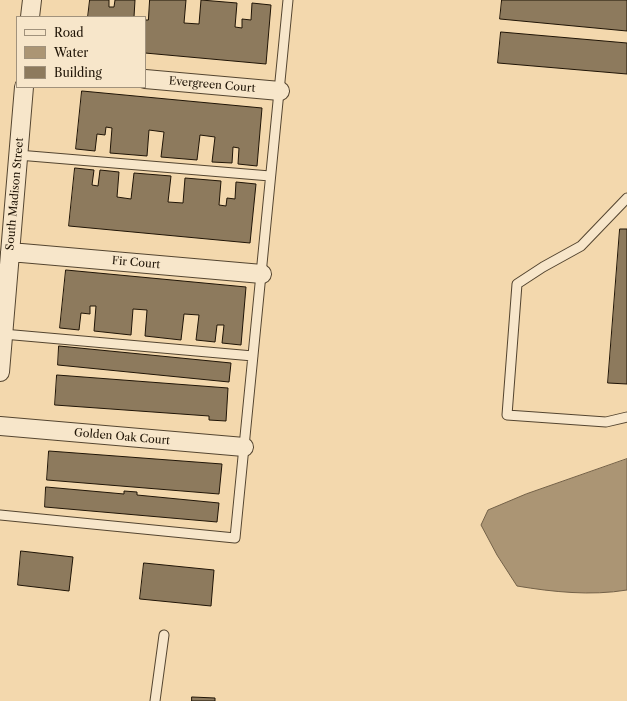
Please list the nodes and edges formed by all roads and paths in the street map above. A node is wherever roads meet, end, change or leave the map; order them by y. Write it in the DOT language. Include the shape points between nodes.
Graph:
graph roads {
  1 [pos="32,0"];
  2 [pos="288,0"];
  3 [pos="30,16"];
  4 [pos="146,79"];
  5 [pos="24,88"];
  6 [pos="280,91"];
  7 [pos="18,155"];
  8 [pos="270,176"];
  9 [pos="8,195"];
  10 [pos="627,198"];
  11 [pos="10,252"];
  12 [pos="262,274"];
  13 [pos="3,334"];
  14 [pos="253,356"];
  15 [pos="0,372"];
  16 [pos="627,417"];
  17 [pos="0,426"];
  18 [pos="244,447"];
  19 [pos="0,515"];
  20 [pos="164,635"];
  21 [pos="155,701"];
  1 -- 3 [label="street"];
  2 -- 6 [label="lane"];
  4 -- 6 [label="street, Evergreen Court"];
  5 -- 7 [label="street, South Madison Street"];
  6 -- 8 [label="lane"];
  7 -- 8 [label="lane"];
  7 -- 9 [label="street, South Madison Street"];
  8 -- 12 [label="lane"];
  9 -- 11 [label="street, South Madison Street"];
  10 -- 16 [label="lane" via="581,246 517,284 508,415 606,422"];
  11 -- 12 [label="street, Fir Court"];
  11 -- 13 [label="street, South Madison Street"];
  12 -- 14 [label="lane"];
  13 -- 14 [label="lane"];
  13 -- 15 [label="street, South Madison Street"];
  14 -- 18 [label="lane"];
  17 -- 18 [label="street, Golden Oak Court"];
  18 -- 19 [label="lane" via="235,538"];
  20 -- 21 [label="lane"];
}
